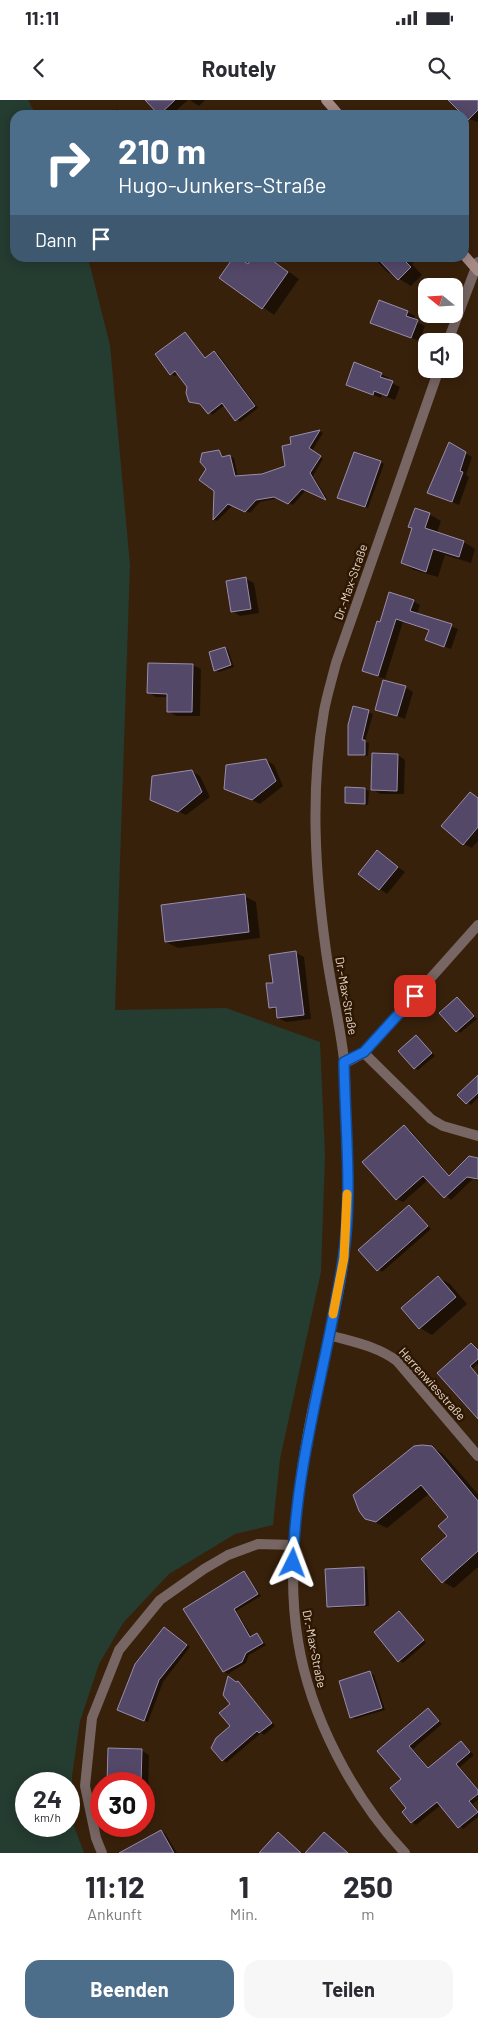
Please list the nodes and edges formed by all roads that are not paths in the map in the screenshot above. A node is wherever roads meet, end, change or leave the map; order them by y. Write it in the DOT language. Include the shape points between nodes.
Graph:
graph roads {
  1 [pos="326,100"];
  2 [pos="335,110"];
  3 [pos="477,268"];
  4 [pos="451,333"];
  5 [pos="436,378"];
  6 [pos="478,926"];
  7 [pos="364,1052"];
  8 [pos="344,1062"];
  9 [pos="478,1136"];
  10 [pos="329,1335"];
  11 [pos="478,1456"];
  12 [pos="294,1545"];
  13 [pos="102,1853"];
  14 [pos="405,1853"];
  1 -- 2 [label="main road"];
  3 -- 4 [label="street"];
  5 -- 8 [label="street, Dr.-Max-Straße" via="339,655 324,711 316,806 316,856 326,952"];
  6 -- 7 [label="street"];
  7 -- 8 [label="street"];
  7 -- 9 [label="street" via="431,1119 443,1126"];
  8 -- 10 [label="street, Dr.-Max-Straße" via="348,1171 344,1258"];
  10 -- 11 [label="street, Herrenwiesstraße" via="368,1346 397,1361"];
  10 -- 12 [label="street, Dr.-Max-Straße" via="307,1434"];
  12 -- 13 [label="street" via="258,1544 228,1555 204,1569 160,1600 119,1650 92,1718 86,1786"];
  12 -- 14 [label="street, Dr.-Max-Straße" via="292,1598 307,1688 328,1739 351,1779"];
}
